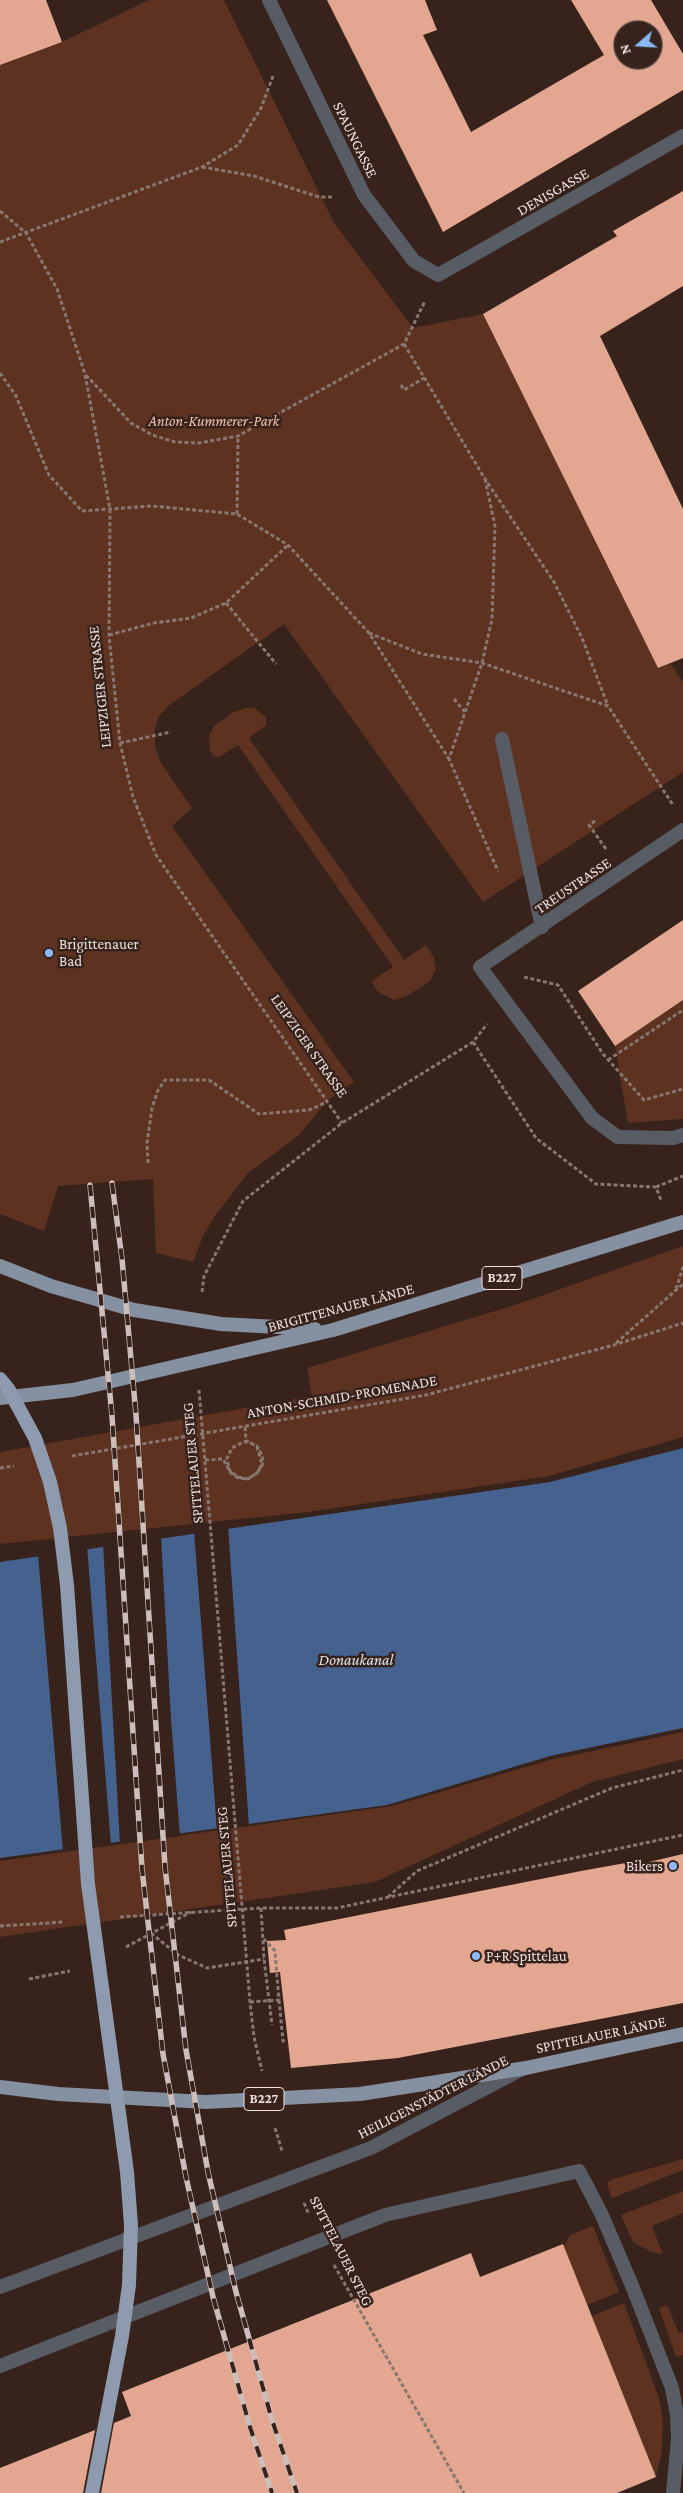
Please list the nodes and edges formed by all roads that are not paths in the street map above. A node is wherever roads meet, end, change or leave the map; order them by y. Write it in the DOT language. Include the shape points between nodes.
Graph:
graph roads {
  1 [pos="269,0"];
  2 [pos="683,136"];
  3 [pos="438,275"];
  4 [pos="502,739"];
  5 [pos="683,830"];
  6 [pos="542,927"];
  7 [pos="683,1134"];
  8 [pos="677,1224"];
  9 [pos="0,1266"];
  10 [pos="333,1330"];
  11 [pos="0,1379"];
  12 [pos="0,1398"];
  13 [pos="683,2034"];
  14 [pos="526,2068"];
  15 [pos="0,2087"];
  16 [pos="0,2287"];
  17 [pos="0,2366"];
  18 [pos="92,2493"];
  19 [pos="673,2493"];
  1 -- 3 [label="street, SPAUNGASSE" via="364,196 414,261"];
  2 -- 3 [label="street, DENISGASSE"];
  4 -- 6 [label="street"];
  5 -- 6 [label="street, TREUSTRASSE"];
  6 -- 7 [label="street, TREUSTRASSE" via="480,967 592,1118 618,1137 673,1138"];
  8 -- 10 [label="main road, BRIGITTENAUER LÄNDE / B227"];
  9 -- 10 [label="main road" via="51,1286 134,1310 220,1324"];
  10 -- 12 [label="main road, BRIGITTENAUER LÄNDE / B227" via="73,1390"];
  11 -- 18 [label="highway" via="35,1438 50,1482 60,1528 67,1585 88,1884 128,2172 131,2225 129,2285"];
  13 -- 14 [label="main road, SPITTELAUER LÄNDE / B227"];
  14 -- 15 [label="main road, HEILIGENSTÄDTER LÄNDE / B227" via="360,2094 206,2102 58,2094"];
  14 -- 16 [label="street, HEILIGENSTÄDTER LÄNDE" via="371,2148"];
  17 -- 19 [label="street" via="385,2215 579,2171 633,2288 672,2388 678,2439"];
}
